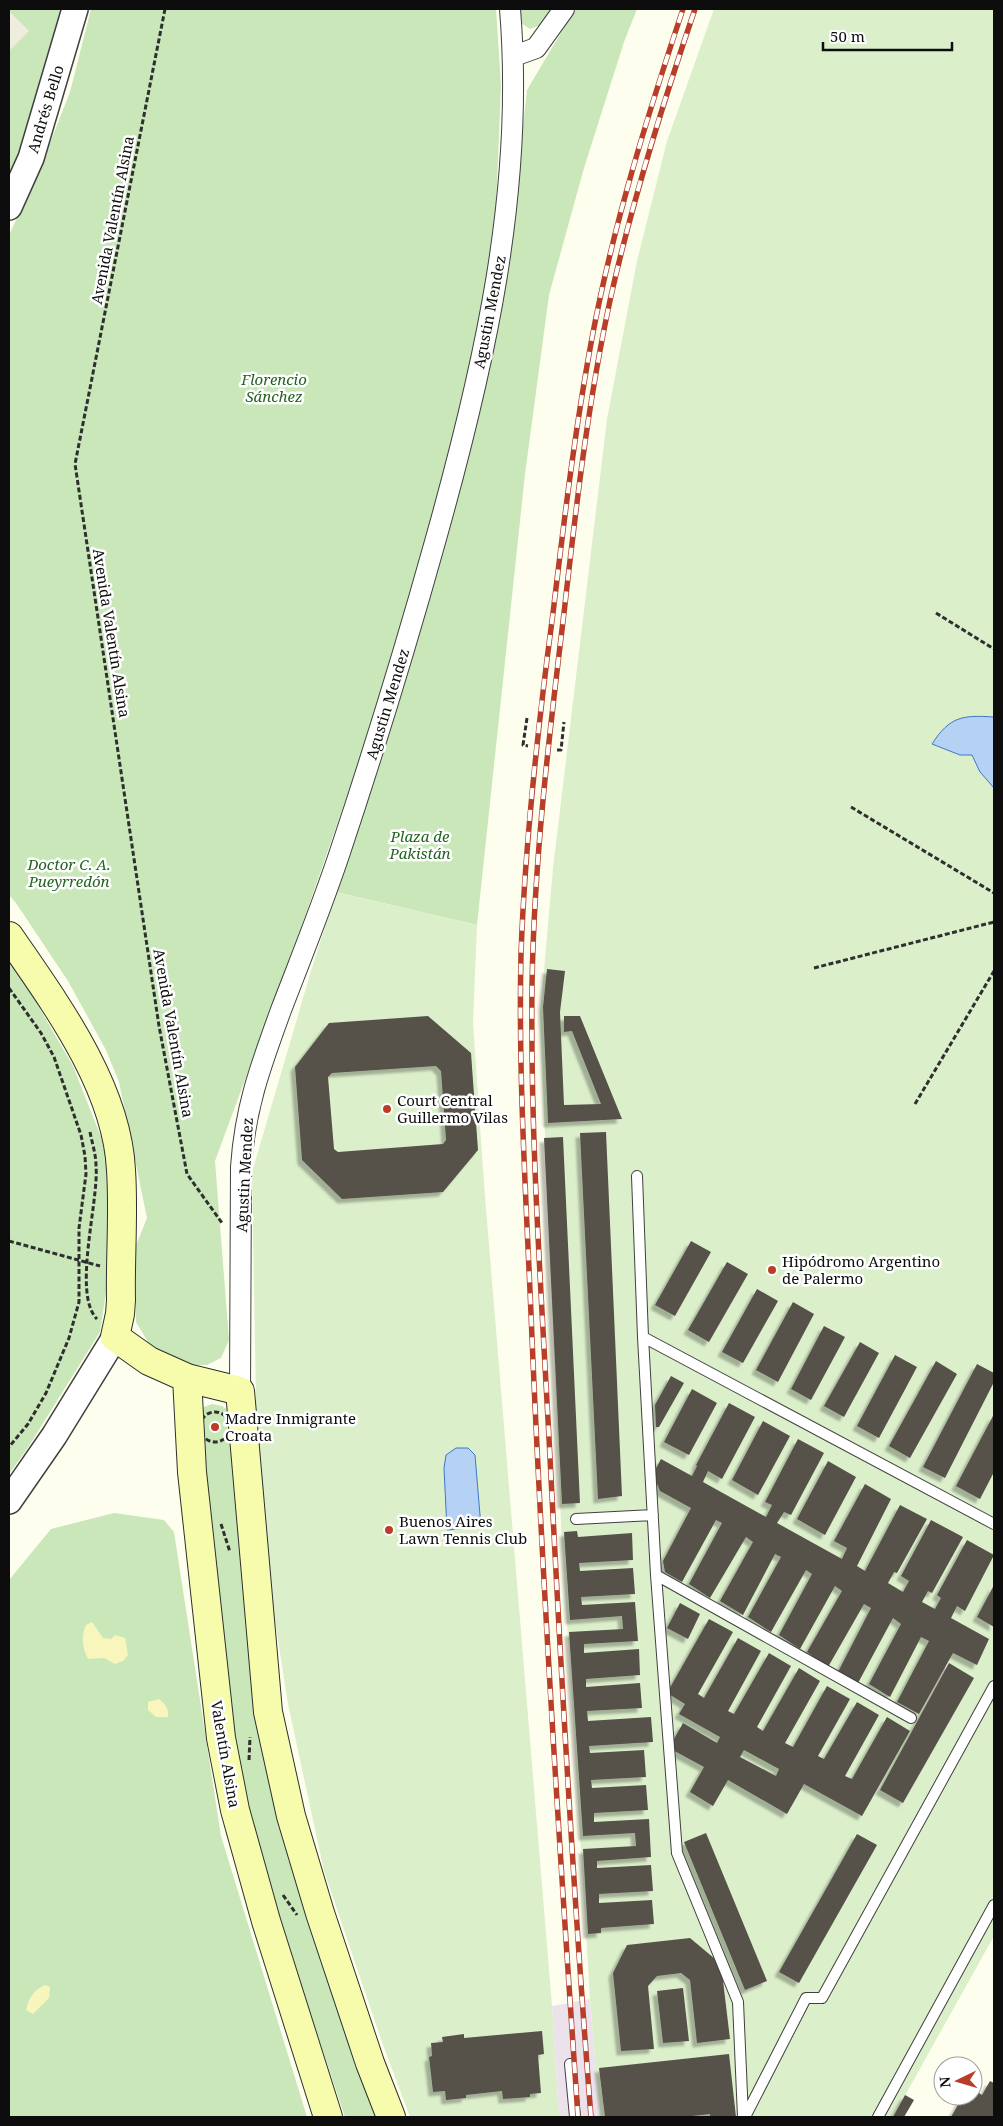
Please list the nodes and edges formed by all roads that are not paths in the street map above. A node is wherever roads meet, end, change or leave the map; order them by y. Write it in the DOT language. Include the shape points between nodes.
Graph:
graph roads {
  1 [pos="75,9"];
  2 [pos="510,9"];
  3 [pos="564,9"];
  4 [pos="514,56"];
  5 [pos="9,207"];
  6 [pos="9,936"];
  7 [pos="636,1176"];
  8 [pos="115,1337"];
  9 [pos="643,1337"];
  10 [pos="186,1378"];
  11 [pos="240,1391"];
  12 [pos="9,1501"];
  13 [pos="653,1515"];
  14 [pos="576,1519"];
  15 [pos="994,1524"];
  16 [pos="656,1575"];
  17 [pos="994,1686"];
  18 [pos="911,1718"];
  19 [pos="994,1905"];
  20 [pos="570,2064"];
  21 [pos="328,2117"];
  22 [pos="391,2117"];
  23 [pos="575,2117"];
  24 [pos="744,2117"];
  25 [pos="878,2117"];
  1 -- 5 [label="street, Andrés Bello" via="30,158"];
  2 -- 4 [label="street, Agustin Mendez"];
  3 -- 4 [label="street" via="536,48"];
  4 -- 11 [label="street, Agustin Mendez" via="512,142 503,242 492,308 456,468 408,638 339,855 249,1104 241,1167"];
  6 -- 8 [label="main road" via="66,1022 88,1062 114,1126 121,1169 120,1314"];
  7 -- 9 [label="lane"];
  8 -- 10 [label="main road" via="149,1361"];
  8 -- 12 [label="street" via="54,1436"];
  9 -- 13 [label="lane"];
  9 -- 15 [label="lane"];
  10 -- 11 [label="main road"];
  10 -- 21 [label="main road, Valentín Alsina" via="192,1472 221,1738 263,1912"];
  11 -- 22 [label="main road" via="268,1712 291,1816 309,1878"];
  13 -- 14 [label="lane"];
  13 -- 16 [label="lane"];
  16 -- 18 [label="lane"];
  16 -- 24 [label="lane" via="676,1853 738,2002"];
  17 -- 24 [label="lane" via="822,1998 806,1998"];
  19 -- 25 [label="lane"];
  20 -- 23 [label="lane"];
}
